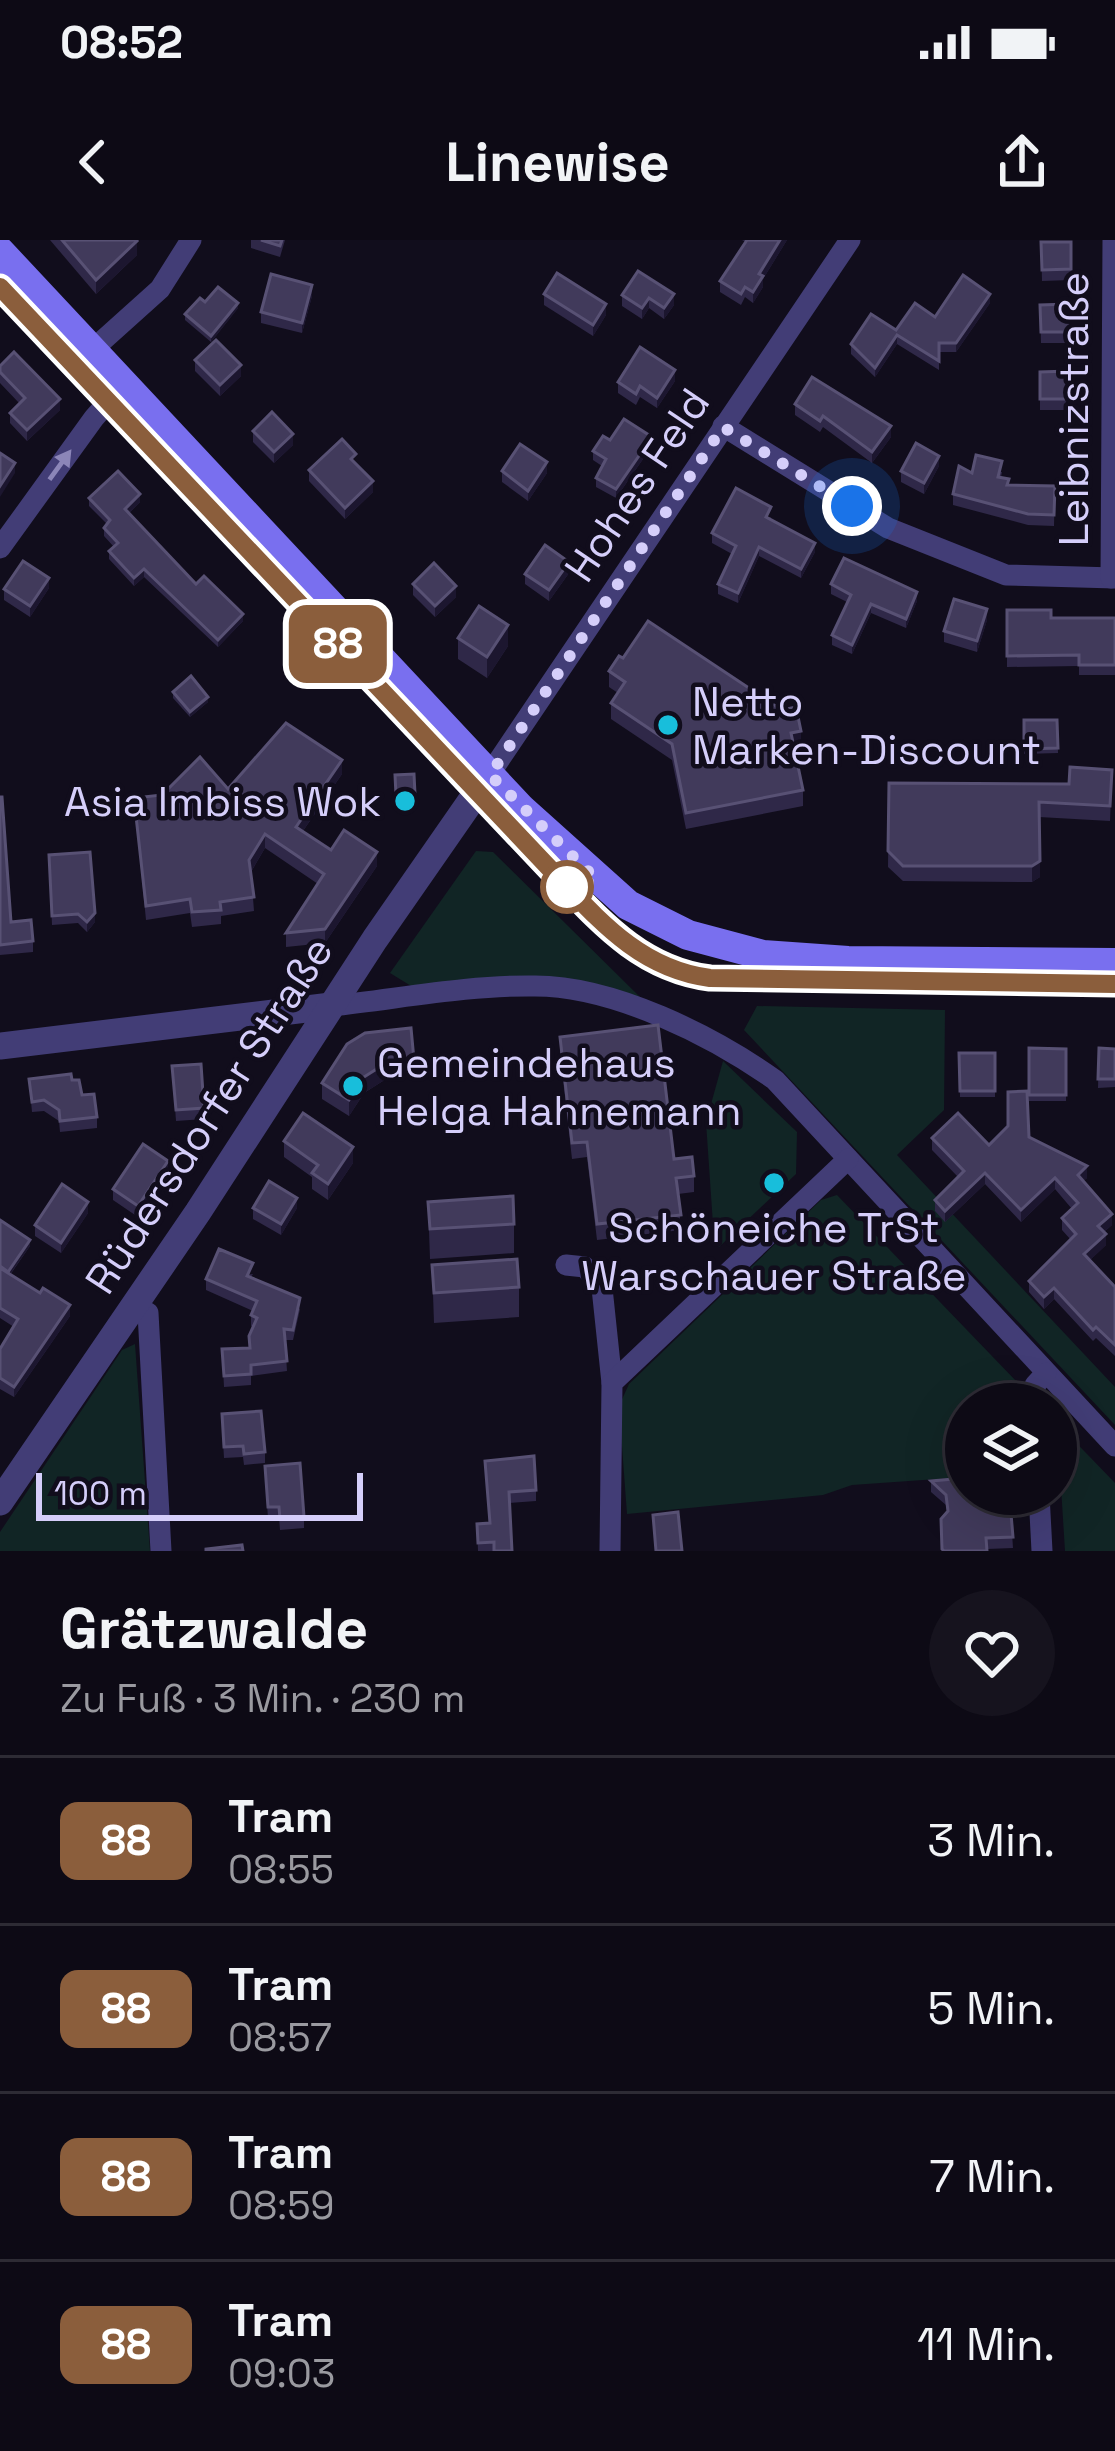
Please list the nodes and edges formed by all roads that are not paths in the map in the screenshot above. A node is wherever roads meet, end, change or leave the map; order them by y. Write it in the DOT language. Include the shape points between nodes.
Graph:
graph roads {
  1 [pos="191,240"];
  2 [pos="850,240"];
  3 [pos="1113,240"];
  4 [pos="0,252"];
  5 [pos="92,351"];
  6 [pos="123,385"];
  7 [pos="723,427"];
  8 [pos="0,548"];
  9 [pos="1113,578"];
  10 [pos="490,775"];
  11 [pos="1115,963"];
  12 [pos="331,1006"];
  13 [pos="0,1046"];
  14 [pos="848,1159"];
  15 [pos="566,1265"];
  16 [pos="135,1305"];
  17 [pos="1046,1373"];
  18 [pos="612,1383"];
  19 [pos="1037,1383"];
  20 [pos="1115,1446"];
  21 [pos="0,1502"];
  22 [pos="1040,1515"];
  23 [pos="161,1551"];
  24 [pos="610,1551"];
  25 [pos="1042,1551"];
  1 -- 5 [label="street" via="160,289"];
  2 -- 7 [label="street, Hohes Feld"];
  3 -- 9 [label="street, Leibnizstraße"];
  4 -- 5 [label="main road"];
  5 -- 6 [label="main road"];
  8 -- 6 [label="street, one-way"];
  6 -- 10 [label="main road"];
  7 -- 9 [label="street" via="888,528 1006,575"];
  7 -- 10 [label="street, Hohes Feld"];
  10 -- 11 [label="main road" via="628,904 738,950 789,958"];
  10 -- 12 [label="street, Rüdersdorfer Straße"];
  12 -- 13 [label="street"];
  12 -- 14 [label="street" via="541,986 623,1004 728,1046 775,1080"];
  12 -- 16 [label="street, Rüdersdorfer Straße"];
  14 -- 17 [label="street"];
  14 -- 18 [label="street"];
  15 -- 18 [label="street" via="585,1268 602,1288"];
  16 -- 21 [label="street, Rüdersdorfer Straße"];
  16 -- 23 [label="street" via="148,1313"];
  17 -- 19 [label="street"];
  17 -- 20 [label="street"];
  18 -- 24 [label="street"];
  22 -- 25 [label="street"];
}
